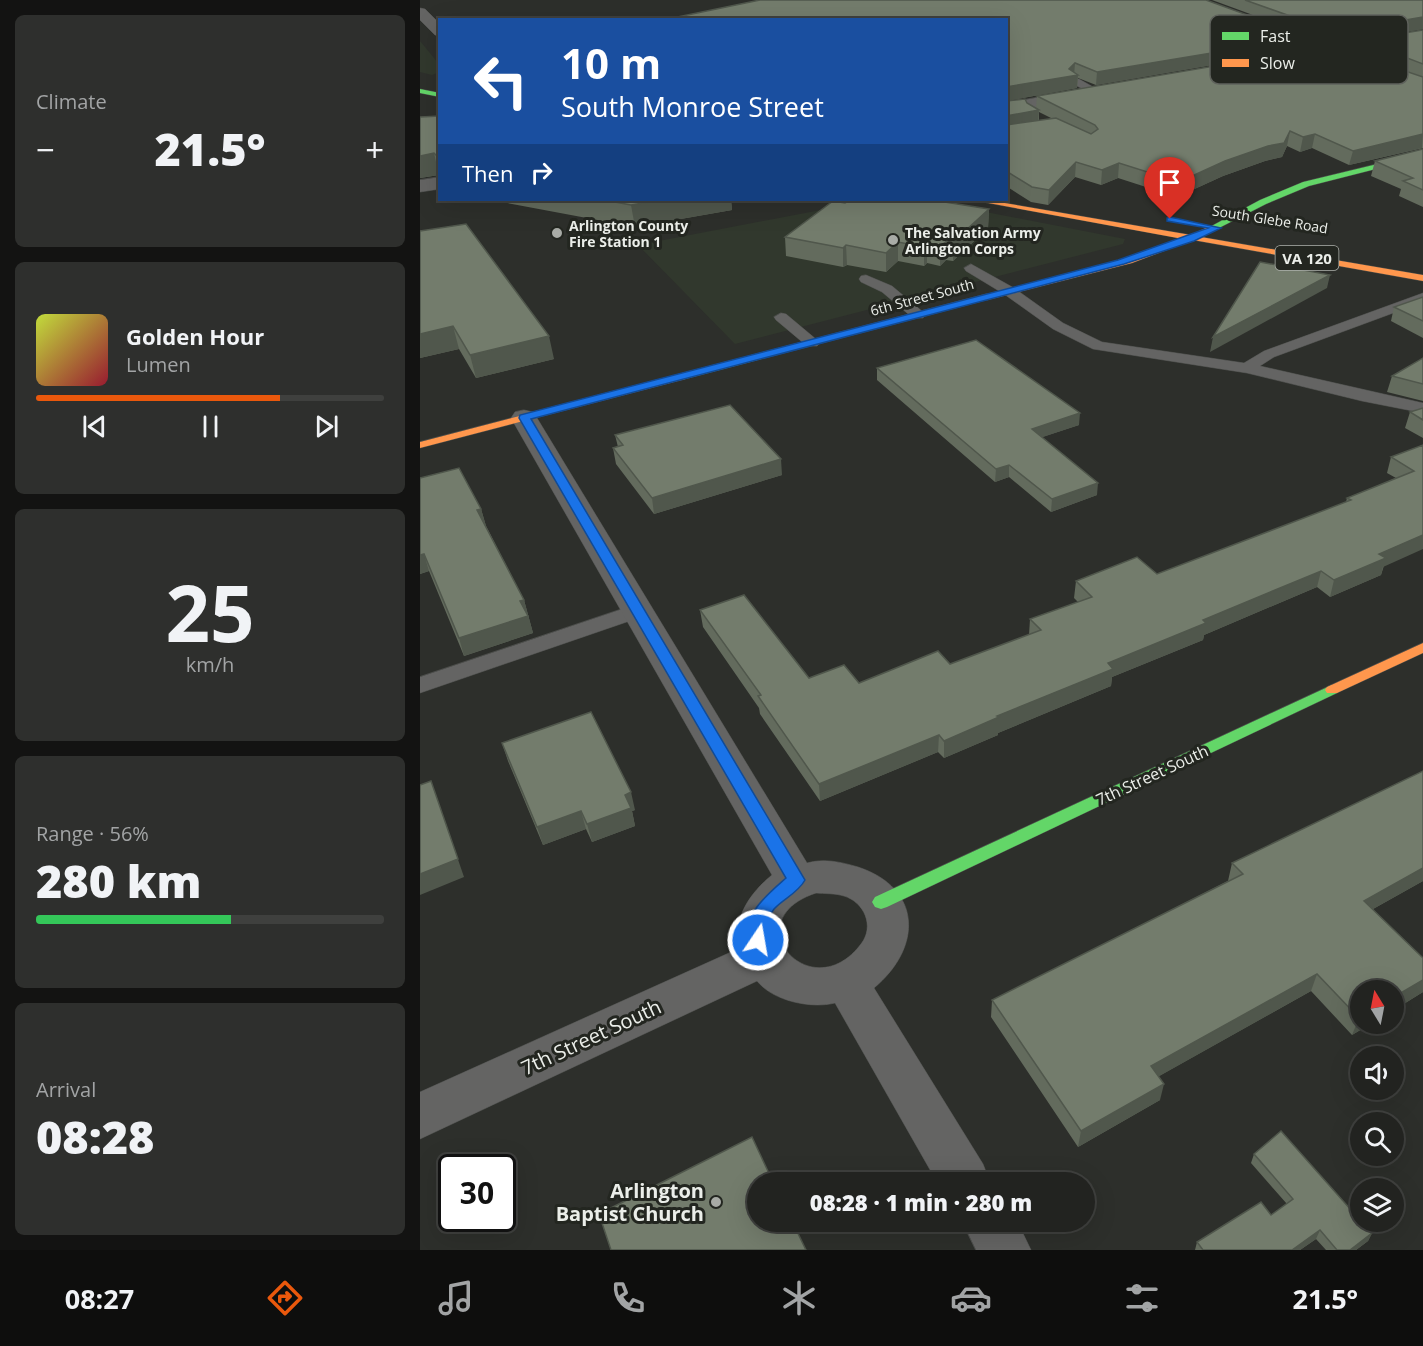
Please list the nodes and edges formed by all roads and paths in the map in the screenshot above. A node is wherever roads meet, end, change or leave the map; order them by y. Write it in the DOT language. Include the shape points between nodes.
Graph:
graph roads {
  1 [pos="420,12"];
  2 [pos="438,30"];
  3 [pos="1423,35"];
  4 [pos="1408,38"];
  5 [pos="420,81"];
  6 [pos="1074,81"];
  7 [pos="438,84"];
  8 [pos="420,91"];
  9 [pos="1103,91"];
  10 [pos="438,94"];
  11 [pos="1008,108"];
  12 [pos="1423,155"];
  13 [pos="438,183"];
  14 [pos="420,186"];
  15 [pos="982,201"];
  16 [pos="1194,223"];
  17 [pos="1217,228"];
  18 [pos="1240,231"];
  19 [pos="1191,239"];
  20 [pos="971,268"];
  21 [pos="1423,278"];
  22 [pos="866,279"];
  23 [pos="1009,291"];
  24 [pos="1423,297"];
  25 [pos="918,315"];
  26 [pos="781,317"];
  27 [pos="812,343"];
  28 [pos="1248,368"];
  29 [pos="1423,408"];
  30 [pos="524,418"];
  31 [pos="420,445"];
  32 [pos="637,611"];
  33 [pos="1423,648"];
  34 [pos="420,685"];
  35 [pos="796,880"];
  36 [pos="881,902"];
  37 [pos="762,958"];
  38 [pos="846,981"];
  39 [pos="420,1116"];
  40 [pos="959,1172"];
  41 [pos="994,1232"];
  42 [pos="1005,1250"];
  1 -- 2 [label="street"];
  3 -- 4 [label="street"];
  5 -- 7 [label="street"];
  6 -- 9 [label="lane"];
  8 -- 10 [label="street"];
  9 -- 11 [label="street"];
  12 -- 17 [label="street, 6th Street South" via="1306,184"];
  13 -- 14 [label="street"];
  15 -- 19 [label="street, South Glebe Road / VA 120"];
  16 -- 17 [label="street, South Glebe Road"];
  17 -- 18 [label="street, South Glebe Road"];
  17 -- 19 [label="street, 6th Street South"];
  19 -- 21 [label="street, South Glebe Road / VA 120"];
  19 -- 23 [label="street, 6th Street South"];
  20 -- 23 [label="lane"];
  22 -- 25 [label="lane" via="887,288"];
  23 -- 25 [label="street, 6th Street South"];
  23 -- 28 [label="lane" via="1058,326 1098,346"];
  24 -- 28 [label="lane" via="1269,354"];
  25 -- 27 [label="street, 6th Street South"];
  26 -- 27 [label="lane"];
  27 -- 30 [label="street, 6th Street South"];
  28 -- 29 [label="lane"];
  30 -- 31 [label="street, 6th Street South"];
  30 -- 32 [label="street"];
  32 -- 34 [label="lane"];
  32 -- 35 [label="street"];
  33 -- 36 [label="street, 7th Street South"];
  35 -- 36 [label="street" via="836,878 854,882 870,890"];
  35 -- 37 [label="street" via="766,906 758,922"];
  36 -- 38 [label="street" via="888,919 888,938 867,970"];
  37 -- 38 [label="street" via="774,970 798,983 827,986"];
  37 -- 39 [label="street, 7th Street South"];
  38 -- 40 [label="street"];
  41 -- 42 [label="street"];
}
